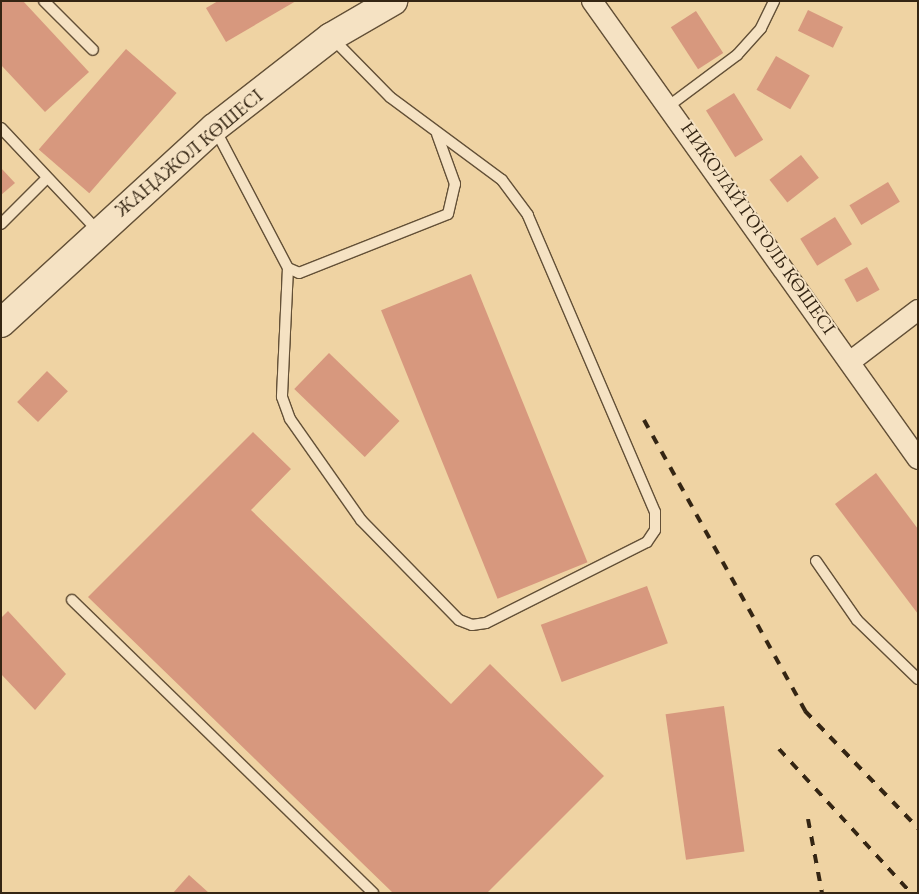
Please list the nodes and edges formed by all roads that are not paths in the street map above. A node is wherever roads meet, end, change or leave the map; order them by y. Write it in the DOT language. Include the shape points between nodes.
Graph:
graph roads {
  1 [pos="44,1"];
  2 [pos="393,1"];
  3 [pos="592,1"];
  4 [pos="774,1"];
  5 [pos="331,37"];
  6 [pos="93,50"];
  7 [pos="670,105"];
  8 [pos="1,128"];
  9 [pos="214,128"];
  10 [pos="437,134"];
  11 [pos="46,179"];
  12 [pos="1,224"];
  13 [pos="98,231"];
  14 [pos="288,268"];
  15 [pos="918,310"];
  16 [pos="1,323"];
  17 [pos="851,361"];
  18 [pos="918,459"];
  19 [pos="816,561"];
  20 [pos="72,600"];
  21 [pos="918,679"];
  22 [pos="374,893"];
  1 -- 6 [label="lane"];
  2 -- 5 [label="main road, ЖАҢАЖОЛ КӨШЕСІ"];
  3 -- 7 [label="street, НИКОЛАЙ ГОГОЛЬ КӨШЕСІ"];
  4 -- 7 [label="lane" via="761,28 737,55"];
  5 -- 9 [label="main road, ЖАҢАЖОЛ КӨШЕСІ"];
  5 -- 10 [label="lane" via="390,97"];
  7 -- 17 [label="street, НИКОЛАЙ ГОГОЛЬ КӨШЕСІ"];
  8 -- 11 [label="lane"];
  9 -- 13 [label="main road, ЖАҢАЖОЛ КӨШЕСІ"];
  9 -- 14 [label="lane"];
  10 -- 14 [label="lane" via="455,184 448,214 312,272 298,273"];
  10 -- 14 [label="lane" via="502,180 528,215 654,512 655,530 646,542 486,622 472,625 460,620 361,520 290,420 282,397"];
  11 -- 12 [label="lane"];
  11 -- 13 [label="lane"];
  13 -- 16 [label="main road, ЖАҢАЖОЛ КӨШЕСІ"];
  15 -- 17 [label="street"];
  17 -- 18 [label="street, НИКОЛАЙ ГОГОЛЬ КӨШЕСІ"];
  19 -- 21 [label="lane" via="857,620"];
  20 -- 22 [label="lane"];
}
